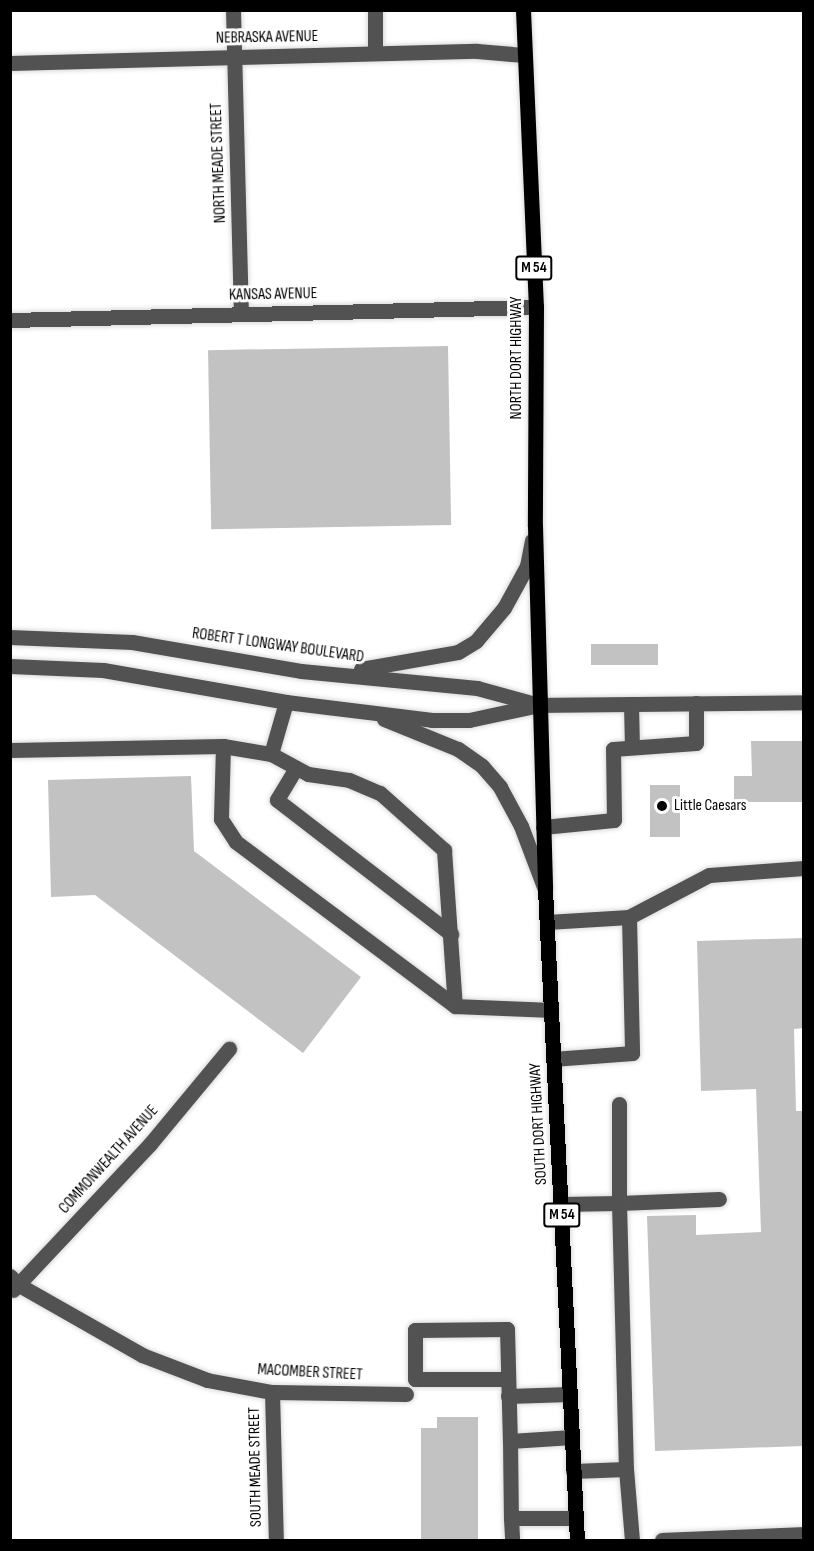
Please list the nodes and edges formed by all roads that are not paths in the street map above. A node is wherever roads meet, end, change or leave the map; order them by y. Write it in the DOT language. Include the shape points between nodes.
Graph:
graph roads {
  1 [pos="233,10"];
  2 [pos="375,10"];
  3 [pos="523,10"];
  4 [pos="375,53"];
  5 [pos="524,55"];
  6 [pos="235,57"];
  7 [pos="10,63"];
  8 [pos="536,308"];
  9 [pos="242,314"];
  10 [pos="10,320"];
  11 [pos="535,526"];
  12 [pos="10,637"];
  13 [pos="10,666"];
  14 [pos="301,671"];
  15 [pos="285,702"];
  16 [pos="804,702"];
  17 [pos="631,704"];
  18 [pos="696,704"];
  19 [pos="539,705"];
  20 [pos="373,714"];
  21 [pos="223,746"];
  22 [pos="632,747"];
  23 [pos="10,750"];
  24 [pos="271,754"];
  25 [pos="296,768"];
  26 [pos="543,827"];
  27 [pos="804,868"];
  28 [pos="545,889"];
  29 [pos="628,918"];
  30 [pos="547,922"];
  31 [pos="451,934"];
  32 [pos="455,1006"];
  33 [pos="551,1010"];
  34 [pos="229,1049"];
  35 [pos="554,1059"];
  36 [pos="619,1104"];
  37 [pos="719,1199"];
  38 [pos="619,1203"];
  39 [pos="561,1204"];
  40 [pos="13,1284"];
  41 [pos="508,1379"];
  42 [pos="272,1392"];
  43 [pos="406,1394"];
  44 [pos="570,1394"];
  45 [pos="508,1396"];
  46 [pos="572,1437"];
  47 [pos="510,1440"];
  48 [pos="626,1469"];
  49 [pos="573,1471"];
  50 [pos="511,1518"];
  51 [pos="576,1518"];
  52 [pos="804,1534"];
  53 [pos="276,1540"];
  54 [pos="512,1540"];
  55 [pos="577,1540"];
  56 [pos="632,1540"];
  57 [pos="662,1540"];
  1 -- 6 [label="street, NORTH MEADE STREET"];
  2 -- 4 [label="street"];
  3 -- 5 [label="main road, NORTH DORT HIGHWAY / M 54"];
  4 -- 5 [label="street, NEBRASKA AVENUE" via="477,51"];
  4 -- 6 [label="street, NEBRASKA AVENUE"];
  5 -- 8 [label="main road, NORTH DORT HIGHWAY / M 54"];
  6 -- 7 [label="street, NEBRASKA AVENUE"];
  6 -- 9 [label="street, NORTH MEADE STREET"];
  8 -- 9 [label="street, KANSAS AVENUE"];
  8 -- 11 [label="main road, NORTH DORT HIGHWAY / M 54"];
  9 -- 10 [label="street, KANSAS AVENUE"];
  11 -- 14 [label="street" via="527,566 504,608 493,625 458,652 372,668"];
  11 -- 19 [label="main road, NORTH DORT HIGHWAY / M 54"];
  12 -- 14 [label="street, ROBERT T LONGWAY BOULEVARD" via="132,642"];
  13 -- 15 [label="street, ROBERT T LONGWAY BOULEVARD" via="103,670"];
  14 -- 19 [label="street, ROBERT T LONGWAY BOULEVARD" via="477,688"];
  15 -- 20 [label="street, ROBERT T LONGWAY BOULEVARD"];
  15 -- 24 [label="street"];
  16 -- 18 [label="street, ROBERT T LONGWAY BOULEVARD"];
  17 -- 18 [label="street, ROBERT T LONGWAY BOULEVARD"];
  17 -- 19 [label="street, ROBERT T LONGWAY BOULEVARD"];
  17 -- 22 [label="street"];
  18 -- 22 [label="street" via="696,743"];
  19 -- 20 [label="street, ROBERT T LONGWAY BOULEVARD" via="470,720"];
  19 -- 26 [label="main road, SOUTH DORT HIGHWAY / M 54"];
  20 -- 28 [label="street" via="458,749 482,766 500,787 521,826"];
  21 -- 23 [label="street"];
  21 -- 24 [label="street"];
  21 -- 32 [label="street" via="221,819 236,842"];
  22 -- 26 [label="street" via="613,749 614,820"];
  24 -- 25 [label="street"];
  25 -- 31 [label="street" via="277,800"];
  25 -- 31 [label="street" via="308,774 349,780 380,793 444,850"];
  26 -- 28 [label="main road, SOUTH DORT HIGHWAY / M 54"];
  27 -- 29 [label="street" via="709,874"];
  28 -- 30 [label="main road, SOUTH DORT HIGHWAY / M 54"];
  29 -- 30 [label="street"];
  29 -- 35 [label="street" via="632,1053"];
  30 -- 33 [label="main road, SOUTH DORT HIGHWAY / M 54"];
  31 -- 32 [label="street"];
  32 -- 33 [label="street"];
  33 -- 35 [label="main road, SOUTH DORT HIGHWAY / M 54"];
  34 -- 40 [label="street, COMMONWEALTH AVENUE" via="150,1144"];
  35 -- 39 [label="main road, SOUTH DORT HIGHWAY / M 54"];
  36 -- 38 [label="street"];
  37 -- 38 [label="street"];
  38 -- 39 [label="street"];
  38 -- 48 [label="street"];
  39 -- 44 [label="main road, SOUTH DORT HIGHWAY / M 54"];
  40 -- 42 [label="street, MACOMBER STREET" via="142,1355 207,1380"];
  41 -- 41 [label="street" via="507,1329 415,1330 415,1379"];
  41 -- 45 [label="street"];
  42 -- 43 [label="street, MACOMBER STREET"];
  42 -- 53 [label="street, SOUTH MEADE STREET"];
  44 -- 45 [label="street"];
  44 -- 46 [label="main road, SOUTH DORT HIGHWAY / M 54"];
  45 -- 47 [label="street"];
  46 -- 47 [label="street"];
  46 -- 49 [label="main road, SOUTH DORT HIGHWAY / M 54"];
  47 -- 50 [label="street"];
  48 -- 49 [label="street"];
  48 -- 56 [label="street"];
  49 -- 51 [label="main road, SOUTH DORT HIGHWAY / M 54"];
  50 -- 51 [label="street"];
  50 -- 54 [label="street"];
  51 -- 55 [label="main road, SOUTH DORT HIGHWAY / M 54"];
  52 -- 57 [label="street"];
}
